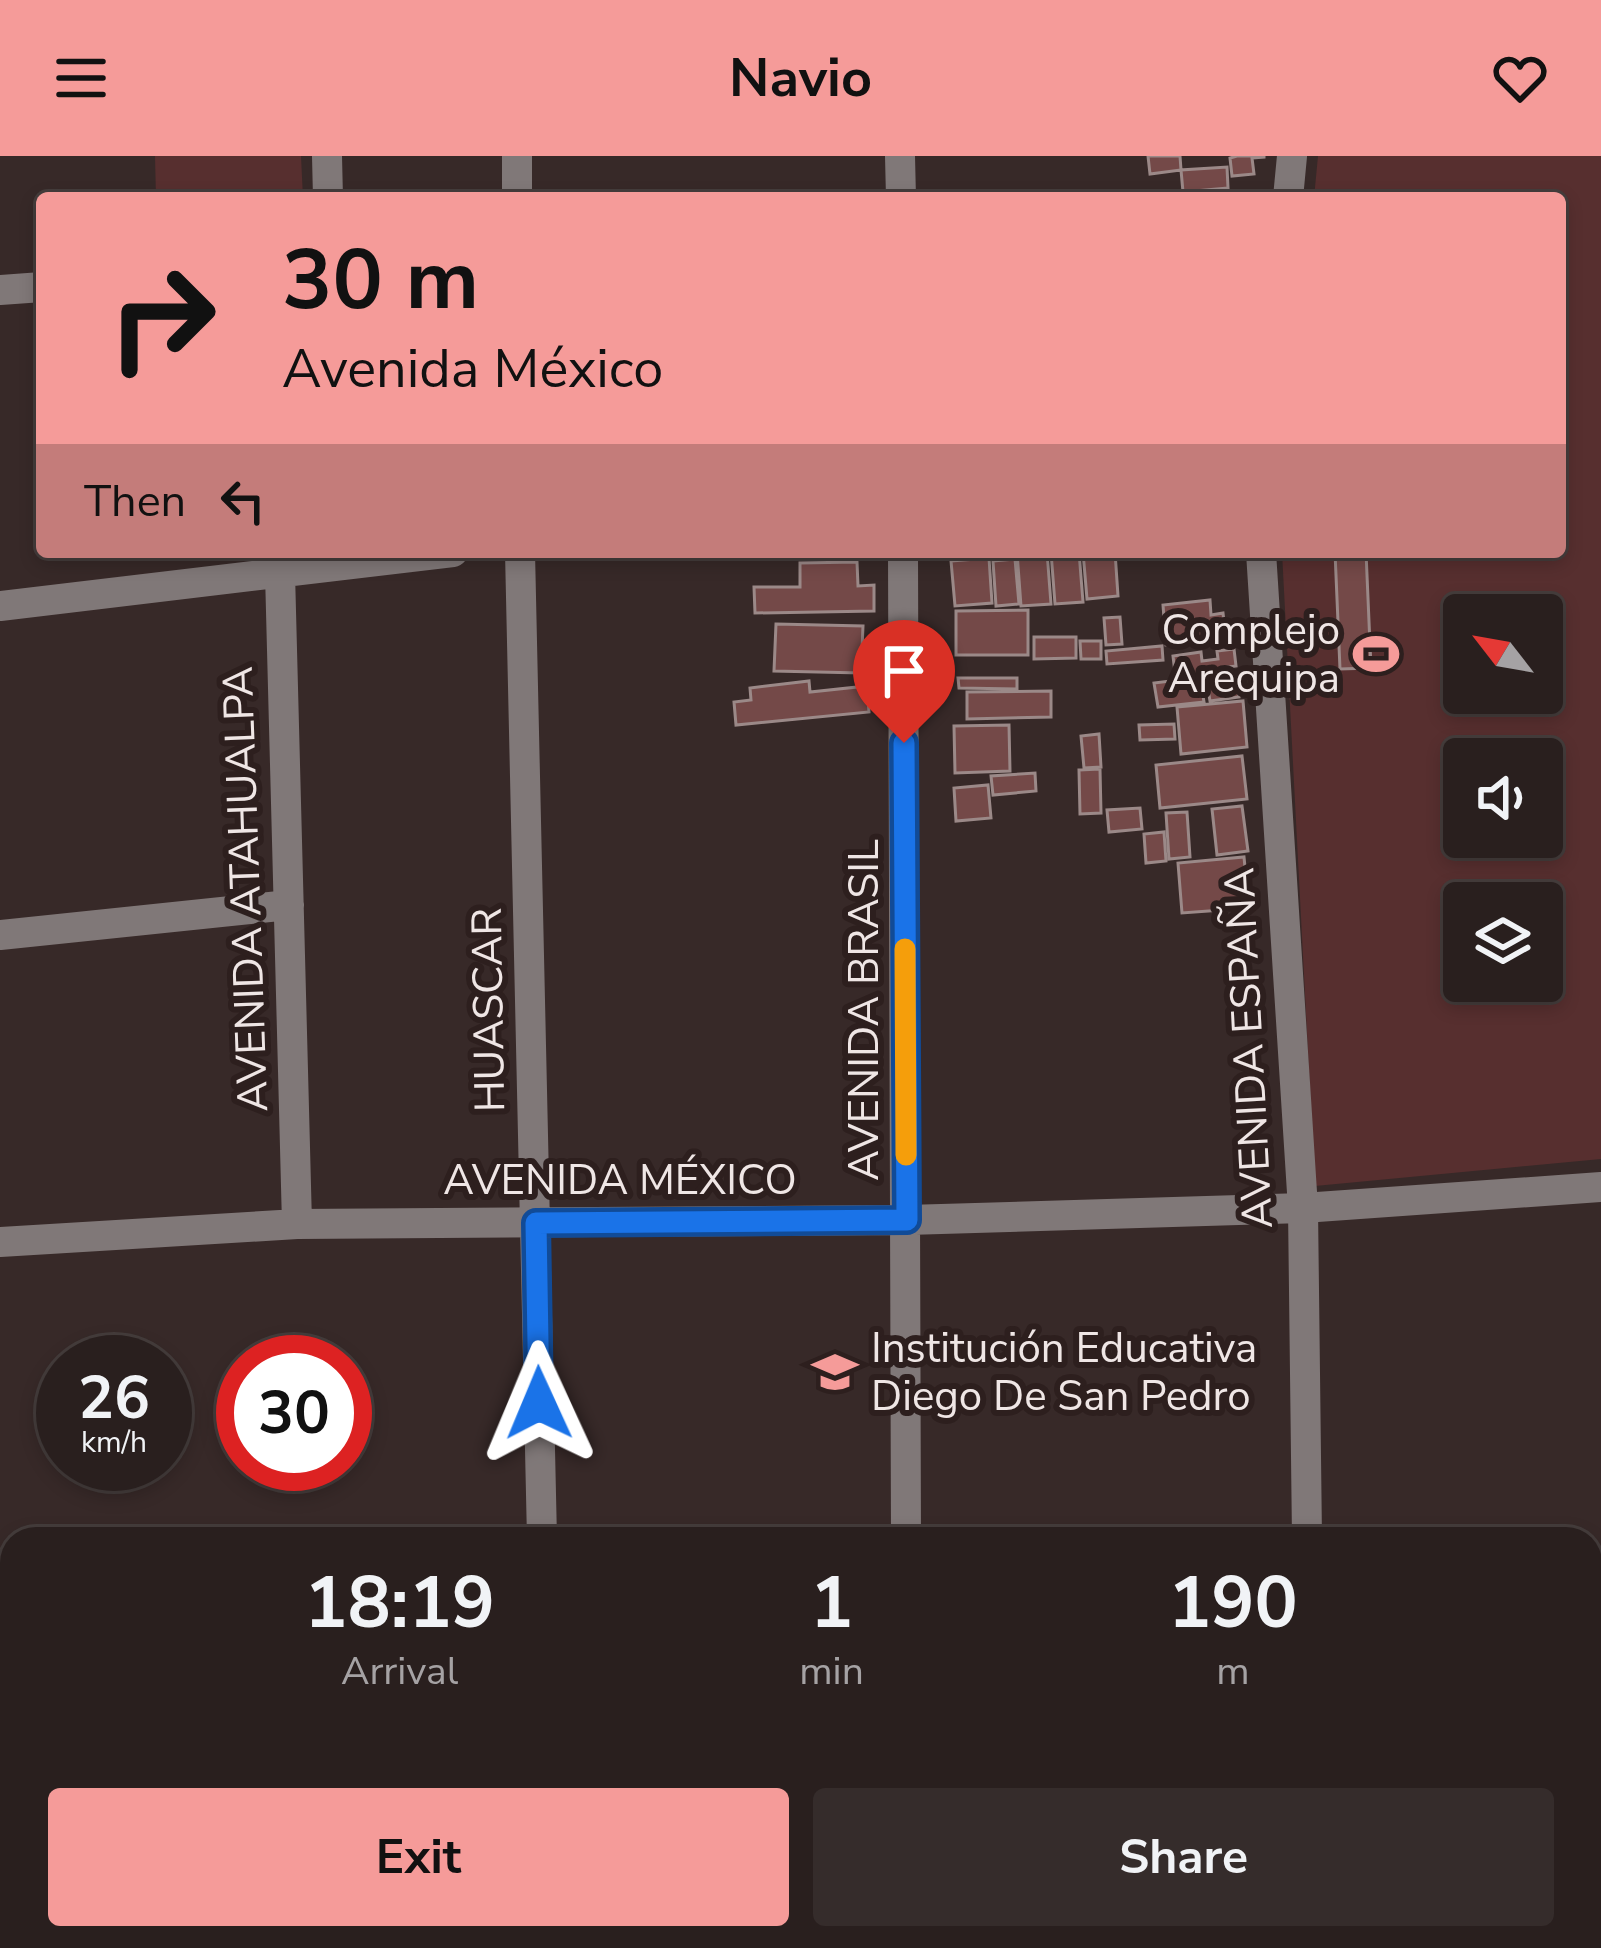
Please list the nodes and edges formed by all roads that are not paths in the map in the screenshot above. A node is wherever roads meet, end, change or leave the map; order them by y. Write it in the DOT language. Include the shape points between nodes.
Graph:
graph roads {
  1 [pos="327,156"];
  2 [pos="517,156"];
  3 [pos="900,156"];
  4 [pos="1292,156"];
  5 [pos="328,192"];
  6 [pos="517,192"];
  7 [pos="901,192"];
  8 [pos="1289,192"];
  9 [pos="36,287"];
  10 [pos="0,290"];
  11 [pos="350,558"];
  12 [pos="520,558"];
  13 [pos="903,558"];
  14 [pos="1261,558"];
  15 [pos="282,562"];
  16 [pos="0,606"];
  17 [pos="289,905"];
  18 [pos="0,935"];
  19 [pos="1601,1187"];
  20 [pos="1303,1208"];
  21 [pos="907,1220"];
  22 [pos="536,1223"];
  23 [pos="297,1224"];
  24 [pos="0,1242"];
  25 [pos="542,1527"];
  26 [pos="906,1527"];
  27 [pos="1307,1527"];
  1 -- 5 [label="street"];
  2 -- 6 [label="street"];
  3 -- 7 [label="street"];
  4 -- 8 [label="street"];
  9 -- 10 [label="street"];
  11 -- 15 [label="street"];
  12 -- 22 [label="street, HUASCAR"];
  13 -- 21 [label="street, AVENIDA BRASIL"];
  14 -- 20 [label="street, AVENIDA ESPAÑA"];
  15 -- 16 [label="street"];
  15 -- 17 [label="street, AVENIDA ATAHUALPA"];
  17 -- 18 [label="street"];
  17 -- 23 [label="street, AVENIDA ATAHUALPA"];
  19 -- 20 [label="street, AVENIDA MÉXICO"];
  20 -- 21 [label="street, AVENIDA MÉXICO"];
  20 -- 27 [label="street, AVENIDA ESPAÑA"];
  21 -- 22 [label="street, AVENIDA MÉXICO"];
  21 -- 26 [label="street, AVENIDA BRASIL"];
  22 -- 23 [label="street, AVENIDA MÉXICO"];
  22 -- 25 [label="street, HUASCAR"];
  23 -- 24 [label="street, AVENIDA MÉXICO"];
}
